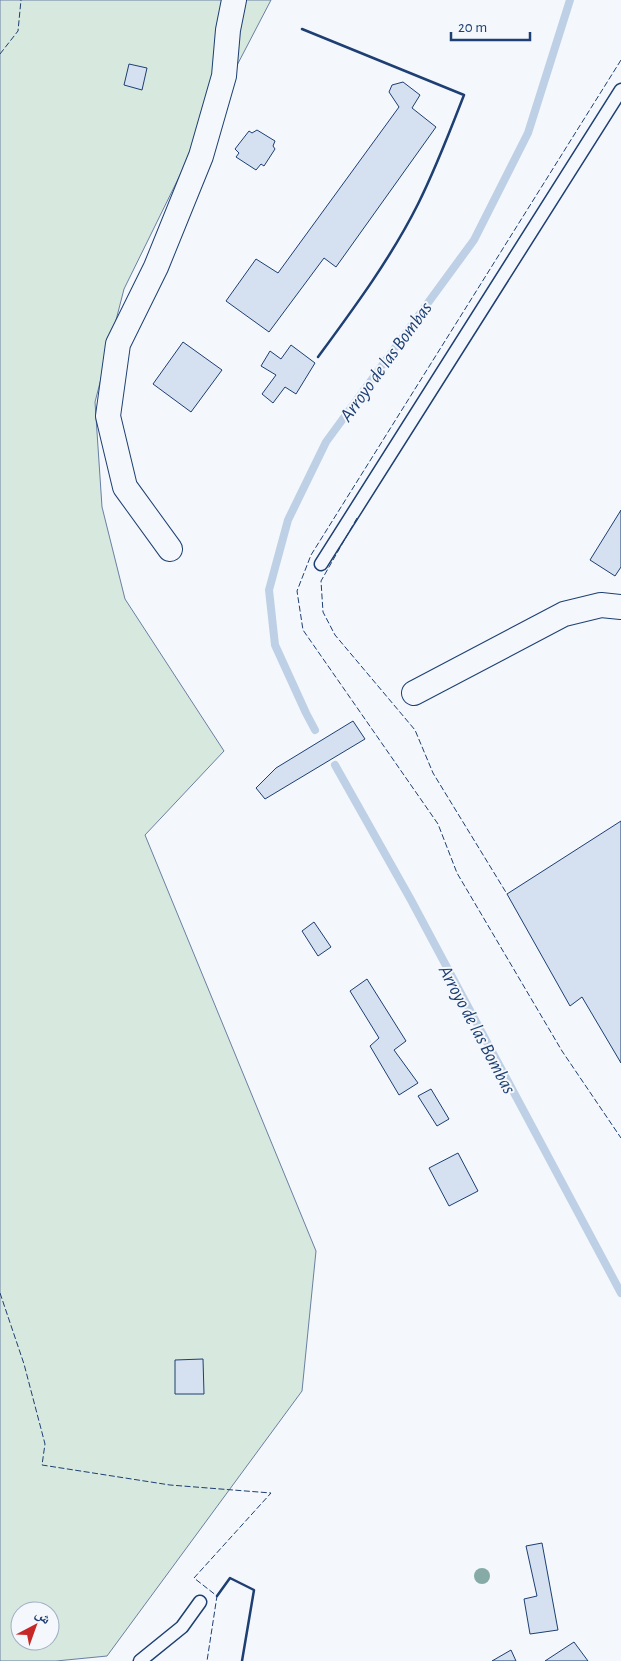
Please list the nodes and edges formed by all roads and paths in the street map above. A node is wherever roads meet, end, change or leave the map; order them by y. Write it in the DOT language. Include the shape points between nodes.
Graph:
graph roads {
  1 [pos="234,0"];
  2 [pos="621,90"];
  3 [pos="170,549"];
  4 [pos="321,564"];
  5 [pos="621,607"];
  6 [pos="414,693"];
  7 [pos="200,1602"];
  8 [pos="140,1661"];
  1 -- 3 [label="street" via="224,76 201,156 156,267 118,344 108,416 125,486"];
  2 -- 4 [label="lane"];
  5 -- 6 [label="street" via="601,605 564,614"];
  7 -- 8 [label="lane" via="182,1626"];
}
